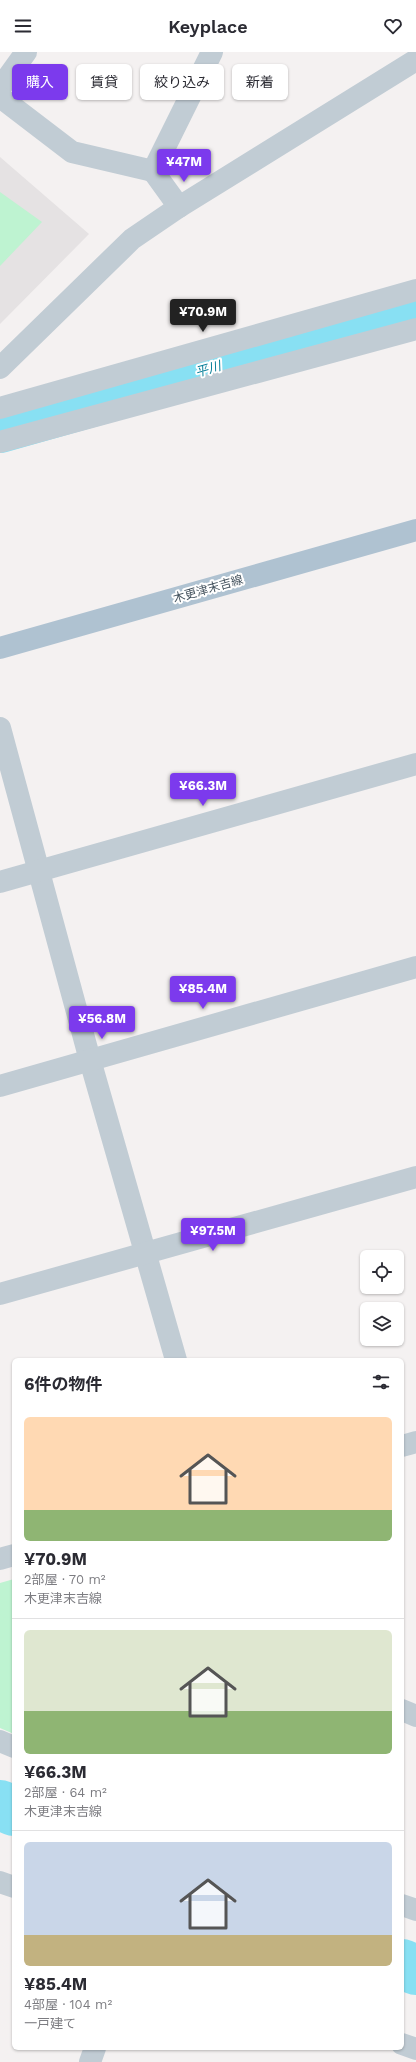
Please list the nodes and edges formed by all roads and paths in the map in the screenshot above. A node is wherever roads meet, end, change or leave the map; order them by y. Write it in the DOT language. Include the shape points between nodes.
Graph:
graph roads {
  1 [pos="26,52"];
  2 [pos="212,52"];
  3 [pos="416,60"];
  4 [pos="0,88"];
  5 [pos="0,97"];
  6 [pos="153,171"];
  7 [pos="179,207"];
  8 [pos="416,290"];
  9 [pos="416,329"];
  10 [pos="0,368"];
  11 [pos="0,408"];
  12 [pos="0,442"];
  13 [pos="416,530"];
  14 [pos="0,648"];
  15 [pos="0,728"];
  16 [pos="416,764"];
  17 [pos="39,871"];
  18 [pos="0,882"];
  19 [pos="416,967"];
  20 [pos="90,1060"];
  21 [pos="0,1086"];
  22 [pos="416,1177"];
  23 [pos="146,1253"];
  24 [pos="0,1294"];
  25 [pos="175,1358"];
  26 [pos="416,1442"];
  27 [pos="404,1445"];
  28 [pos="12,1556"];
  29 [pos="0,1559"];
  30 [pos="404,1711"];
  31 [pos="416,1716"];
  32 [pos="0,1741"];
  33 [pos="12,1746"];
  34 [pos="0,1882"];
  35 [pos="12,1886"];
  36 [pos="404,1906"];
  37 [pos="416,1910"];
  38 [pos="404,2045"];
  39 [pos="416,2049"];
  40 [pos="94,2050"];
  41 [pos="90,2062"];
  1 -- 4 [label="street"];
  2 -- 6 [label="street"];
  3 -- 7 [label="street"];
  5 -- 6 [label="street" via="72,152"];
  6 -- 7 [label="street"];
  7 -- 10 [label="street" via="132,239"];
  8 -- 11 [label="street"];
  9 -- 12 [label="street"];
  13 -- 14 [label="main road, 木更津末吉線"];
  15 -- 17 [label="street"];
  16 -- 17 [label="street"];
  17 -- 18 [label="street"];
  17 -- 20 [label="street"];
  19 -- 20 [label="street"];
  20 -- 21 [label="street"];
  20 -- 23 [label="street"];
  22 -- 23 [label="street"];
  23 -- 24 [label="street"];
  23 -- 25 [label="street"];
  26 -- 27 [label="street"];
  28 -- 29 [label="street"];
  30 -- 31 [label="street"];
  32 -- 33 [label="street"];
  34 -- 35 [label="street"];
  36 -- 37 [label="street"];
  38 -- 39 [label="street"];
  40 -- 41 [label="street"];
}
